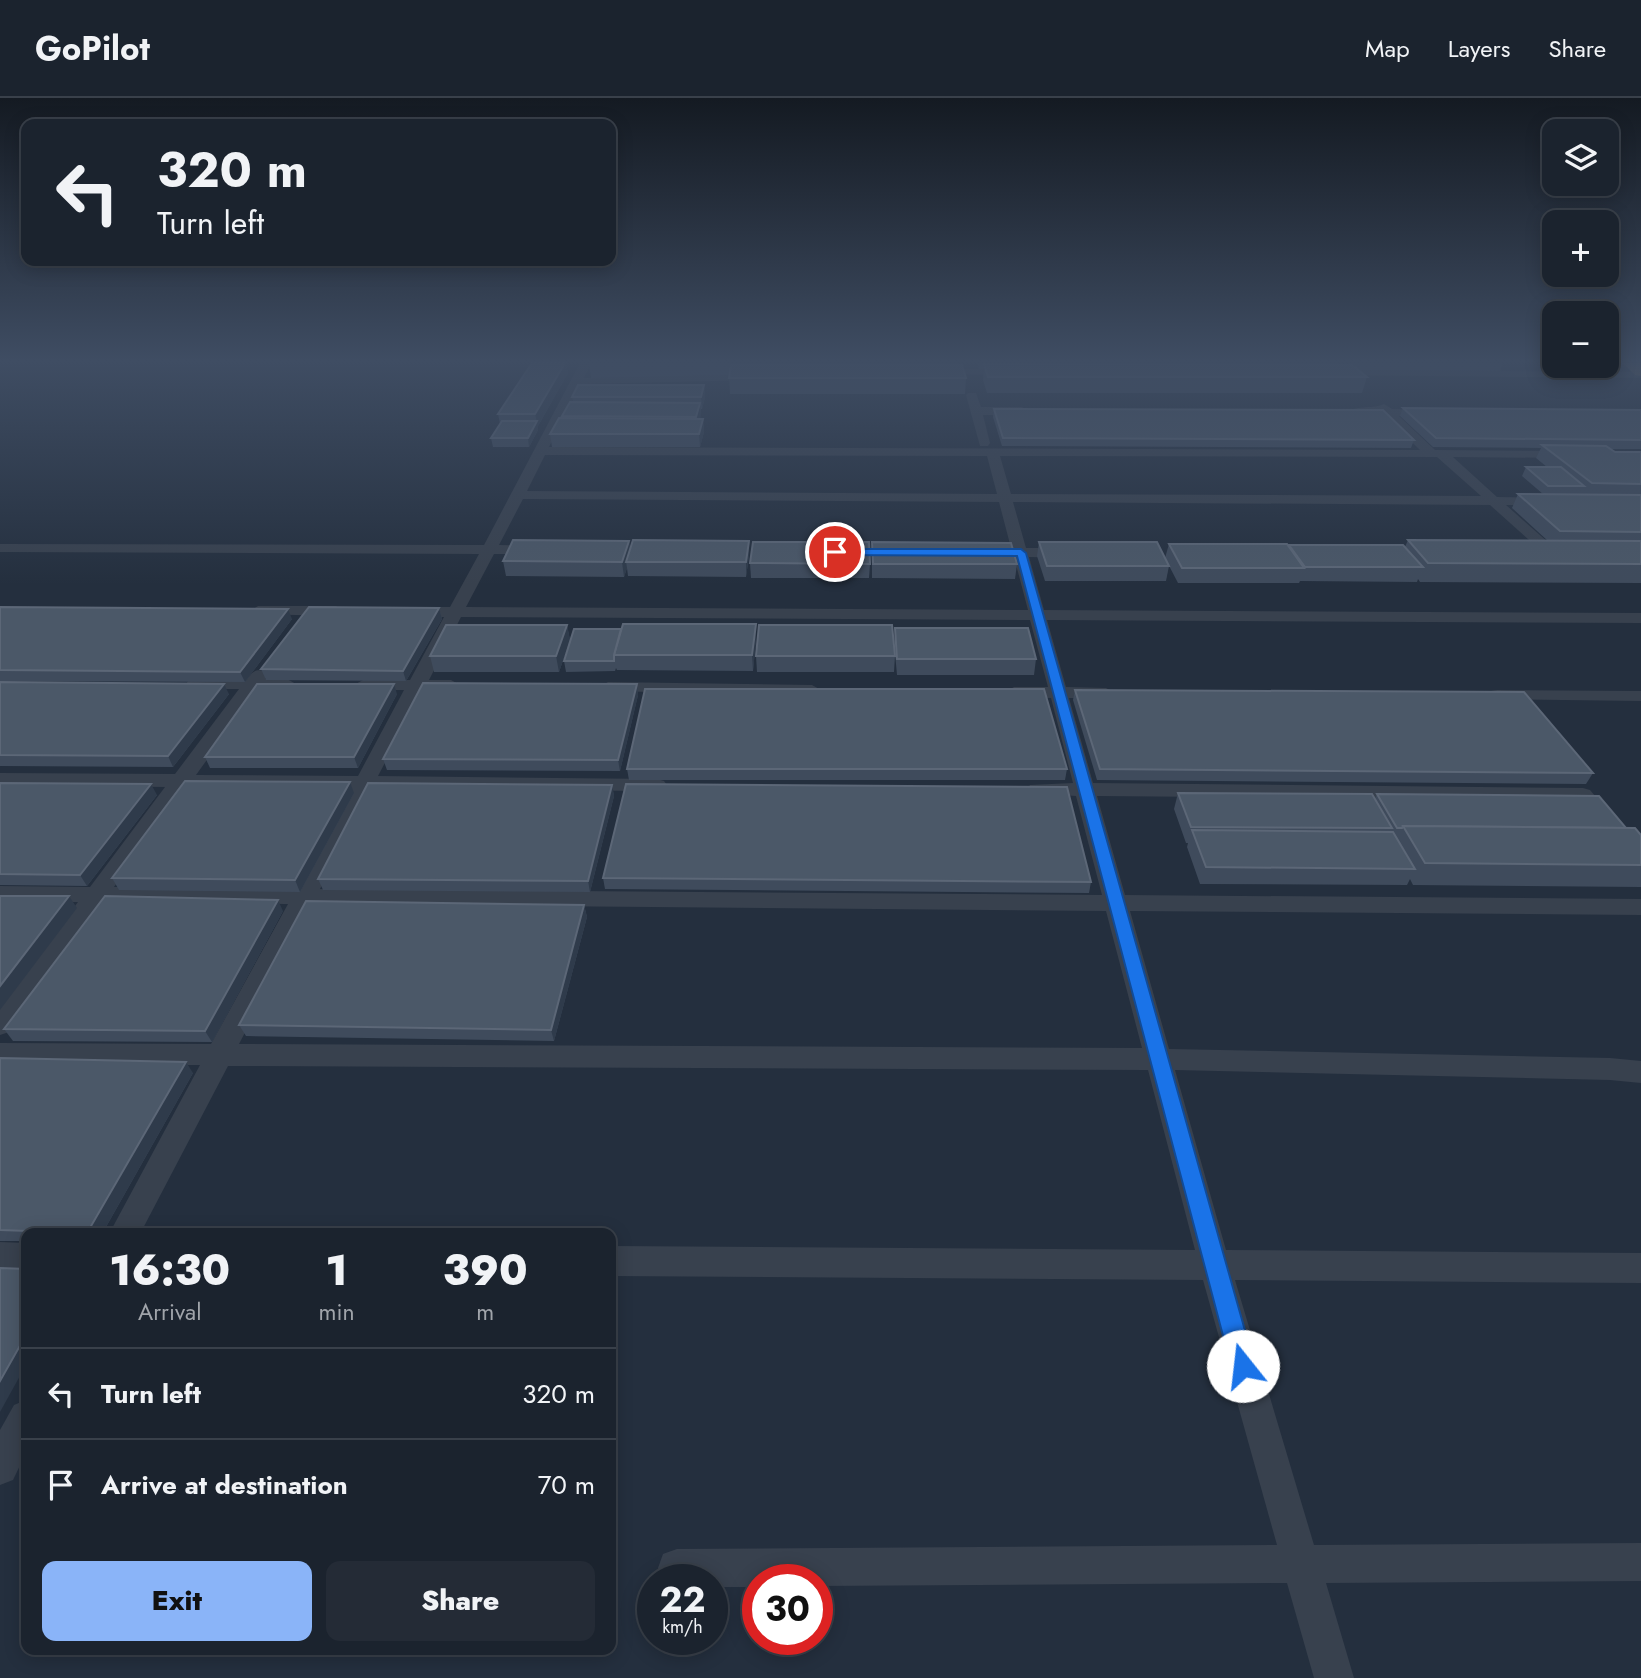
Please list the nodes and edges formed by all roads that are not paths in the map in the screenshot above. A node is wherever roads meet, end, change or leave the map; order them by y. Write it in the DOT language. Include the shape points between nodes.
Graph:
graph roads {
  1 [pos="550,437"];
  2 [pos="984,437"];
  3 [pos="1417,437"];
  4 [pos="988,448"];
  5 [pos="541,450"];
  6 [pos="1437,454"];
  7 [pos="1588,454"];
  8 [pos="518,495"];
  9 [pos="1006,498"];
  10 [pos="1494,501"];
  11 [pos="1561,501"];
  12 [pos="0,548"];
  13 [pos="489,550"];
  14 [pos="557,550"];
  15 [pos="966,552"];
  16 [pos="1021,553"];
  17 [pos="1077,553"];
  18 [pos="1525,554"];
  19 [pos="1559,554"];
  20 [pos="237,611"];
  21 [pos="307,611"];
  22 [pos="347,611"];
  23 [pos="387,611"];
  24 [pos="454,612"];
  25 [pos="1038,614"];
  26 [pos="1641,618"];
  27 [pos="291,632"];
  28 [pos="268,663"];
  29 [pos="173,684"];
  30 [pos="252,684"];
  31 [pos="307,684"];
  32 [pos="347,685"];
  33 [pos="415,685"];
  34 [pos="470,685"];
  35 [pos="594,687"];
  36 [pos="827,690"];
  37 [pos="992,692"];
  38 [pos="1060,692"];
  39 [pos="1129,693"];
  40 [pos="1475,695"];
  41 [pos="1641,696"];
  42 [pos="0,779"];
  43 [pos="181,780"];
  44 [pos="364,782"];
  45 [pos="682,785"];
  46 [pos="1014,789"];
  47 [pos="1084,789"];
  48 [pos="1641,865"];
  49 [pos="0,894"];
  50 [pos="96,895"];
  51 [pos="303,897"];
  52 [pos="1116,904"];
  53 [pos="1641,907"];
  54 [pos="0,1025"];
  55 [pos="0,1054"];
  56 [pos="219,1055"];
  57 [pos="1157,1059"];
  58 [pos="1641,1072"];
  59 [pos="127,1228"];
  60 [pos="0,1257"];
  61 [pos="21,1258"];
  62 [pos="616,1261"];
  63 [pos="1215,1266"];
  64 [pos="1641,1268"];
  65 [pos="21,1427"];
  66 [pos="0,1467"];
  67 [pos="1641,1562"];
  68 [pos="1300,1566"];
  69 [pos="728,1568"];
  70 [pos="1334,1678"];
  1 -- 5 [label="street"];
  2 -- 4 [label="street"];
  3 -- 6 [label="street"];
  4 -- 5 [label="street"];
  4 -- 6 [label="street"];
  4 -- 9 [label="street"];
  5 -- 8 [label="street"];
  6 -- 7 [label="street"];
  6 -- 10 [label="street"];
  8 -- 9 [label="street"];
  8 -- 13 [label="street"];
  9 -- 10 [label="street"];
  9 -- 16 [label="street"];
  10 -- 11 [label="street"];
  10 -- 19 [label="street"];
  12 -- 13 [label="street"];
  13 -- 14 [label="street"];
  13 -- 24 [label="street"];
  15 -- 16 [label="street"];
  16 -- 17 [label="street"];
  16 -- 25 [label="street"];
  18 -- 19 [label="street"];
  20 -- 21 [label="street"];
  21 -- 22 [label="street"];
  21 -- 27 [label="street"];
  23 -- 24 [label="street"];
  24 -- 25 [label="street"];
  24 -- 33 [label="street"];
  25 -- 26 [label="street"];
  25 -- 38 [label="street"];
  28 -- 30 [label="street"];
  29 -- 30 [label="street"];
  30 -- 31 [label="street"];
  30 -- 43 [label="street"];
  32 -- 33 [label="street"];
  33 -- 34 [label="street"];
  33 -- 44 [label="street"];
  35 -- 36 [label="street"];
  37 -- 38 [label="street"];
  38 -- 39 [label="street"];
  38 -- 47 [label="street"];
  40 -- 41 [label="street"];
  42 -- 43 [label="street"];
  43 -- 44 [label="street"];
  43 -- 50 [label="street"];
  44 -- 45 [label="street"];
  44 -- 51 [label="street"];
  46 -- 47 [label="street"];
  47 -- 48 [label="street" via="1583,794"];
  47 -- 52 [label="street"];
  49 -- 50 [label="street"];
  50 -- 51 [label="street"];
  50 -- 54 [label="street"];
  51 -- 52 [label="street"];
  51 -- 56 [label="street"];
  52 -- 53 [label="street"];
  52 -- 57 [label="street"];
  55 -- 56 [label="street"];
  56 -- 57 [label="street"];
  56 -- 59 [label="street"];
  57 -- 58 [label="street"];
  57 -- 63 [label="street"];
  60 -- 61 [label="street"];
  62 -- 63 [label="street"];
  63 -- 64 [label="street"];
  63 -- 68 [label="street"];
  65 -- 66 [label="street"];
  67 -- 68 [label="street"];
  68 -- 69 [label="street"];
  68 -- 70 [label="street"];
}
